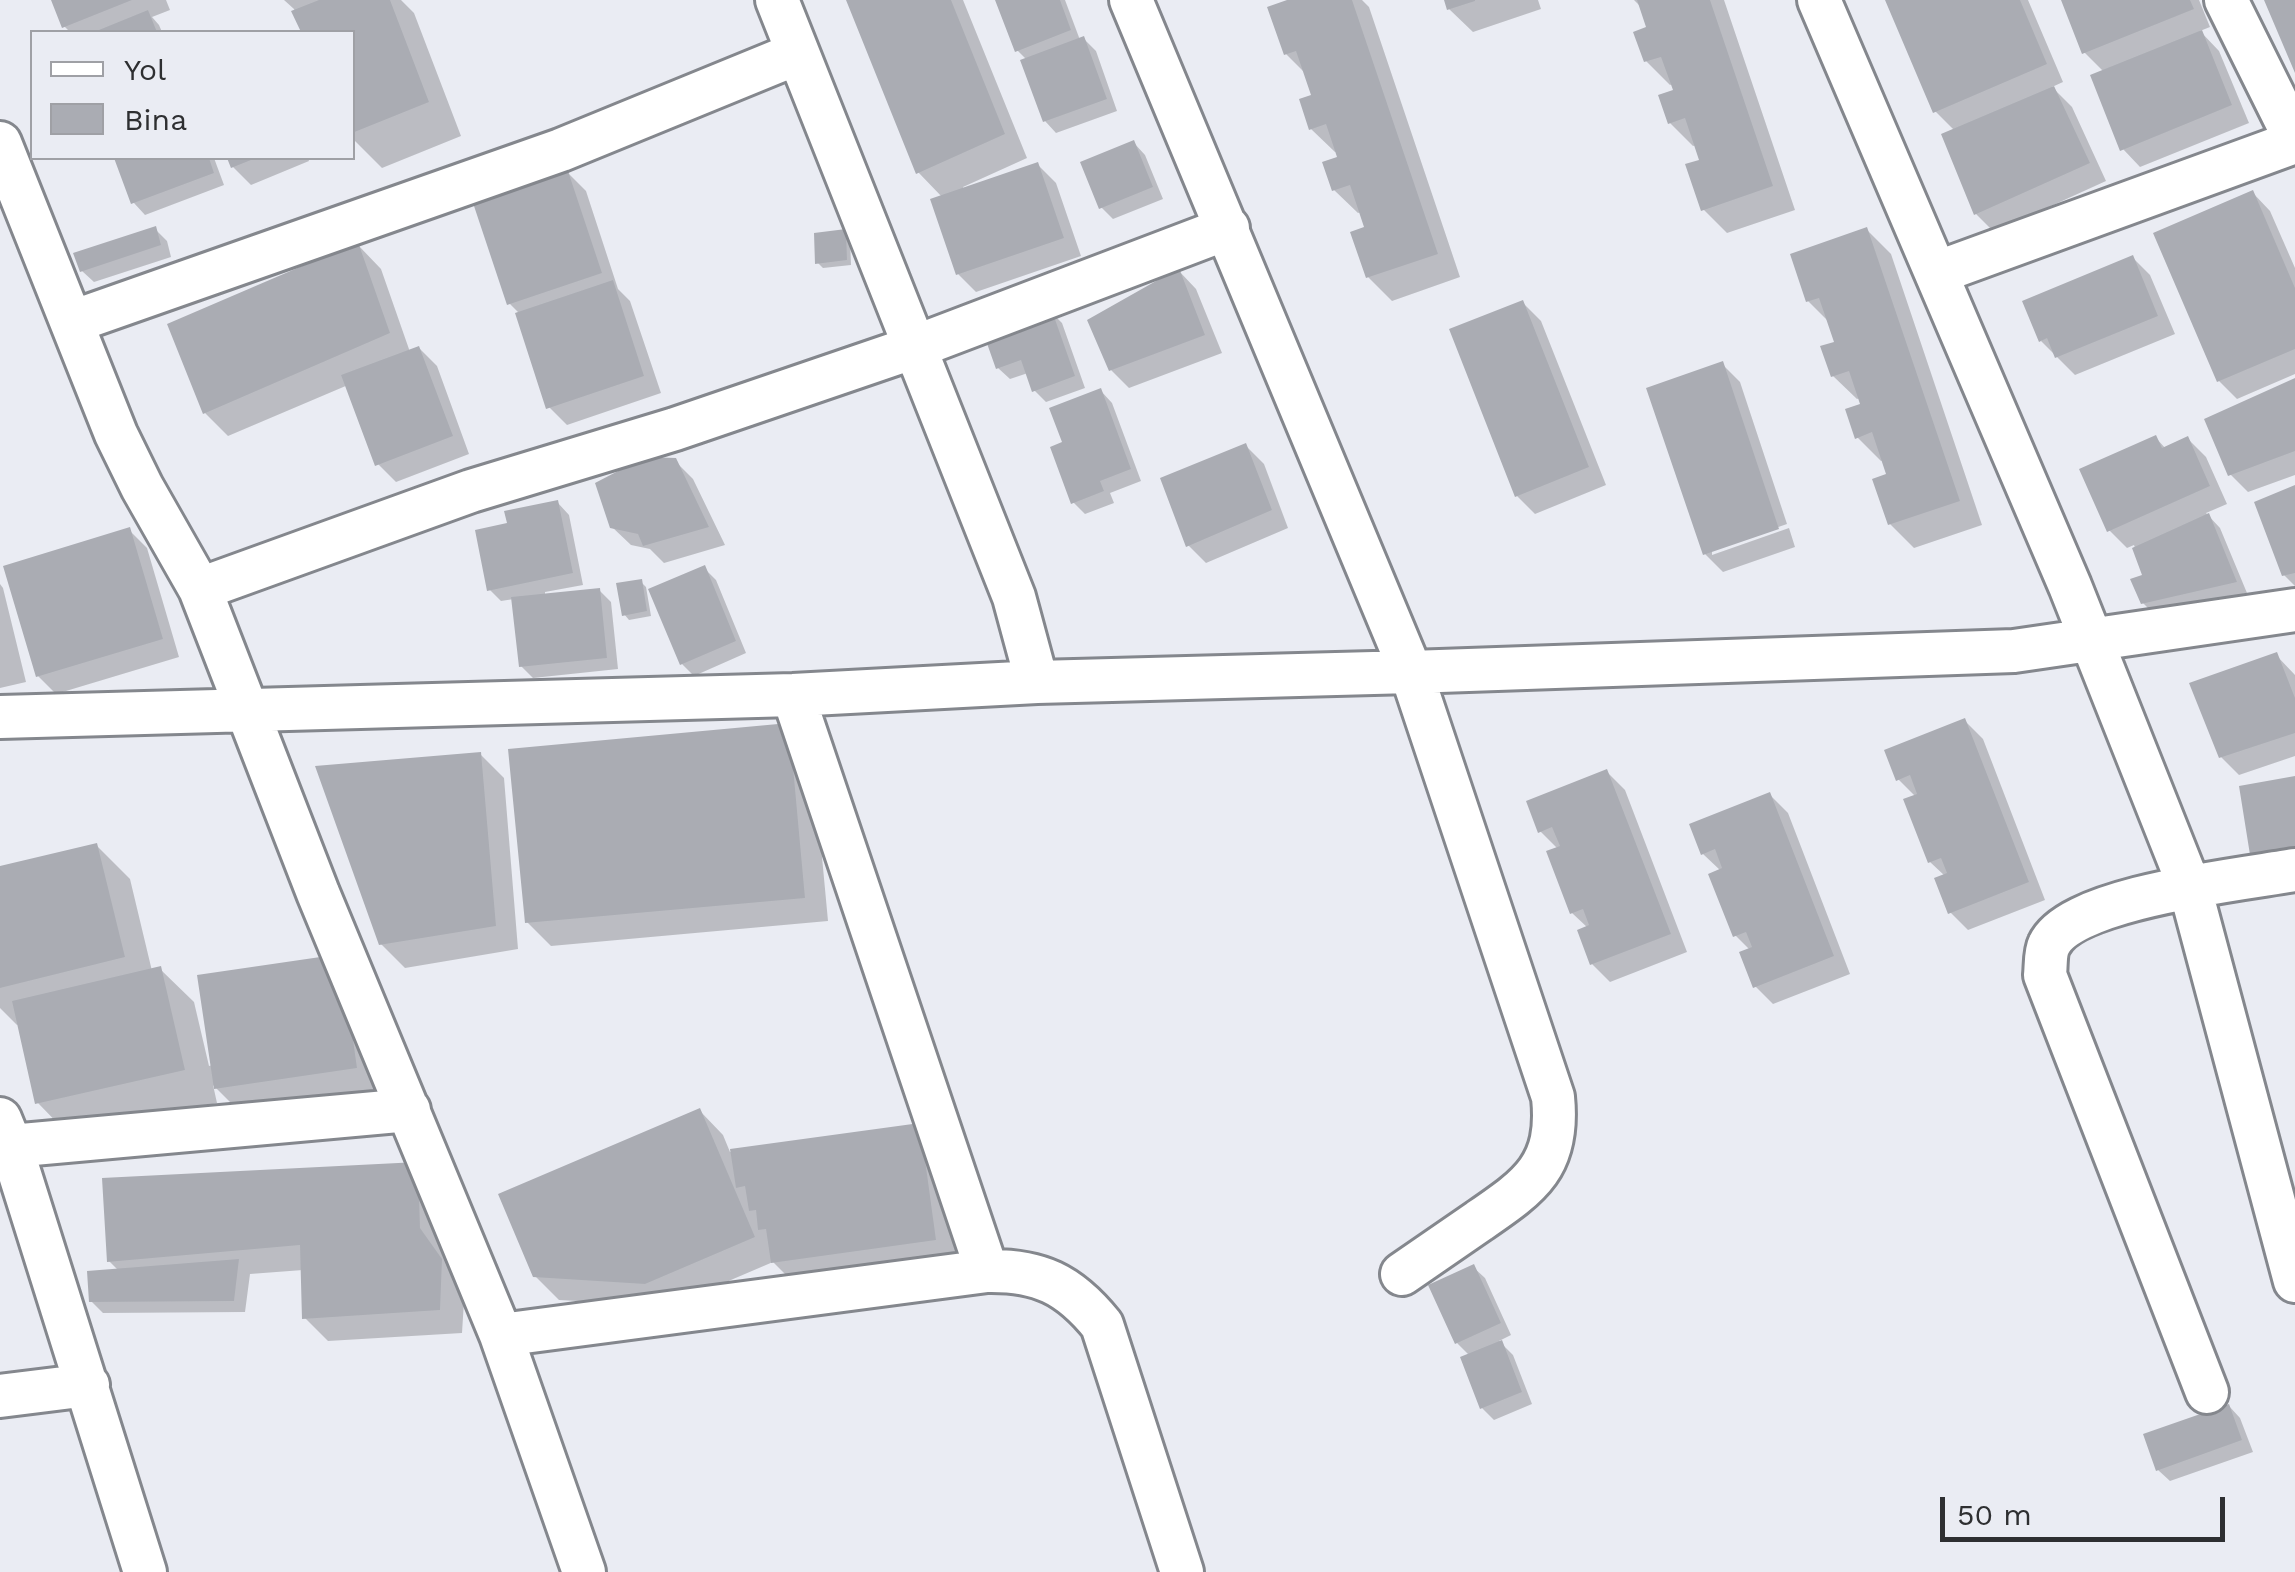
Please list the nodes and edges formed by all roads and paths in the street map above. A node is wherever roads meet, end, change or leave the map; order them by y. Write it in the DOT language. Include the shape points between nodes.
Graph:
graph roads {
  1 [pos="777,0"];
  2 [pos="1131,0"];
  3 [pos="1819,0"];
  4 [pos="2226,0"];
  5 [pos="798,53"];
  6 [pos="2295,141"];
  7 [pos="0,143"];
  8 [pos="1228,228"];
  9 [pos="1936,273"];
  10 [pos="72,322"];
  11 [pos="915,347"];
  12 [pos="200,589"];
  13 [pos="2295,610"];
  14 [pos="2092,640"];
  15 [pos="1411,672"];
  16 [pos="1037,682"];
  17 [pos="793,695"];
  18 [pos="248,712"];
  19 [pos="0,718"];
  20 [pos="2295,870"];
  21 [pos="2190,888"];
  22 [pos="409,1110"];
  23 [pos="6,1132"];
  24 [pos="987,1271"];
  25 [pos="1402,1274"];
  26 [pos="2295,1281"];
  27 [pos="501,1334"];
  28 [pos="88,1385"];
  29 [pos="2207,1392"];
  30 [pos="0,1396"];
  31 [pos="145,1572"];
  32 [pos="584,1572"];
  33 [pos="1182,1572"];
  1 -- 5 [label="street"];
  2 -- 8 [label="street"];
  3 -- 9 [label="street"];
  4 -- 6 [label="street"];
  5 -- 10 [label="street" via="561,150"];
  5 -- 11 [label="street"];
  6 -- 9 [label="street"];
  7 -- 10 [label="street"];
  8 -- 11 [label="street"];
  8 -- 15 [label="street"];
  9 -- 14 [label="street"];
  10 -- 12 [label="street" via="125,452"];
  11 -- 12 [label="street" via="471,491"];
  11 -- 16 [label="street" via="1014,597"];
  12 -- 18 [label="street"];
  13 -- 14 [label="street"];
  14 -- 15 [label="street" via="2014,651"];
  14 -- 21 [label="street"];
  15 -- 16 [label="street"];
  15 -- 25 [label="street" via="1555,1115 1550,1151 1522,1192"];
  16 -- 17 [label="street"];
  17 -- 18 [label="street"];
  17 -- 24 [label="street"];
  18 -- 19 [label="street"];
  18 -- 22 [label="street"];
  20 -- 21 [label="street"];
  21 -- 26 [label="street"];
  21 -- 29 [label="street" via="2136,897 2067,924 2048,945 2045,976"];
  22 -- 23 [label="street"];
  22 -- 27 [label="street"];
  23 -- 28 [label="street"];
  24 -- 27 [label="street"];
  24 -- 33 [label="street" via="1058,1284 1102,1325"];
  27 -- 32 [label="street"];
  28 -- 30 [label="street"];
  28 -- 31 [label="street"];
}
